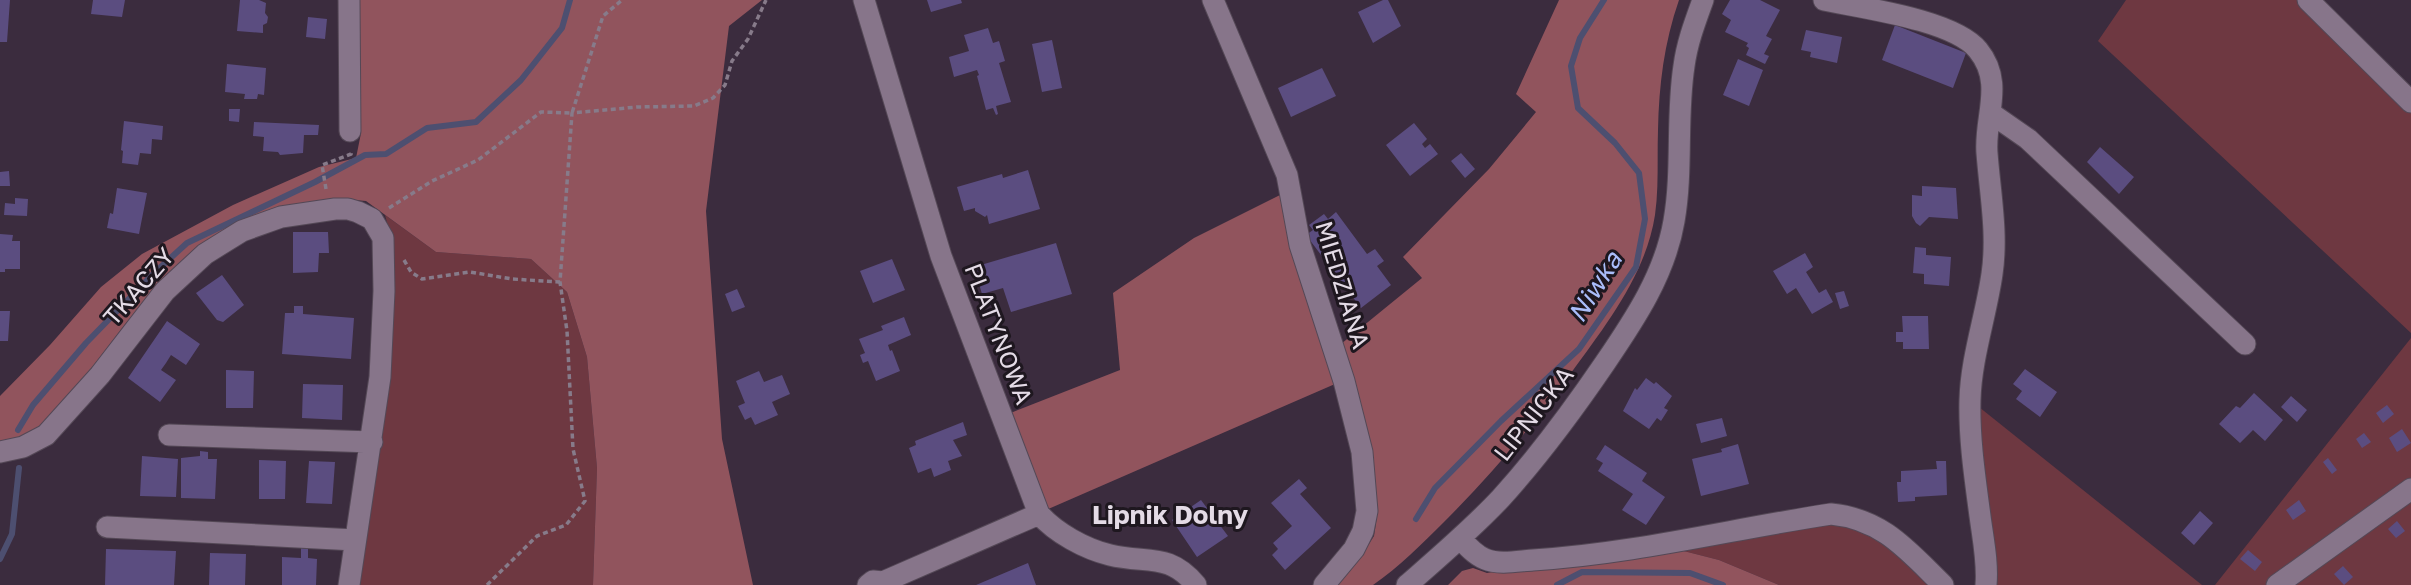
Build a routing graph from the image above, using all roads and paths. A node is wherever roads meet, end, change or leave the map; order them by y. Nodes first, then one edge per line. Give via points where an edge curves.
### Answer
1 (349, 0) edge
2 (622, 0) edge
3 (766, 0) edge
4 (864, 0) edge
5 (1213, 0) edge
6 (1703, 0) edge
7 (1824, 0) edge
8 (2315, 2) edge
9 (2411, 102) edge
10 (572, 113) junction
11 (1992, 114) junction
12 (350, 131) joint
13 (326, 183) dead end
14 (372, 219) junction
15 (383, 238) junction
16 (560, 282) junction
17 (2245, 344) dead end
18 (169, 435) dead end
19 (372, 442) junction
20 (0, 452) edge
21 (2411, 489) edge
22 (1039, 514) junction
23 (107, 527) dead end
24 (1460, 538) junction
25 (355, 540) junction
26 (349, 585) edge
27 (487, 585) edge
28 (868, 585) edge
29 (1196, 585) edge
30 (1324, 585) edge
31 (1407, 585) edge
32 (1943, 585) edge
33 (1986, 585) edge
34 (2277, 585) edge

1 - 12 street
2 - 10 path via 603,16
3 - 10 path via 732,61 725,85 713,98 694,106
4 - 22 street, PLATYNOWA via 941,256
5 - 30 street, MIEDZIANA via 1287,175 1300,245 1362,452 1367,511 1363,531
6 - 24 street, LIPNICKA via 1684,67 1674,221 1657,278 1567,418 1500,499
7 - 11 street via 1901,16 1964,36 1987,63
8 - 9 street
10 - 14 path via 541,112 478,160 432,181
10 - 16 path
11 - 17 street via 2028,139
11 - 33 street via 1987,148 1995,236 1970,398 1971,453
12 - 13 path via 351,154 322,165
14 - 15 street
14 - 20 street, TKACZY via 348,209 321,211 281,217 225,241 165,291 46,435
15 - 16 path via 422,279 470,272
15 - 19 street via 380,377
16 - 27 path via 573,449 585,501 566,525 537,536
18 - 19 street
19 - 25 street
21 - 34 street
22 - 28 street
22 - 29 street via 1085,546 1174,565
23 - 25 street
24 - 31 street, LIPNICKA
24 - 32 street via 1485,559 1526,561 1635,548 1823,515 1846,516 1887,533
25 - 26 street

